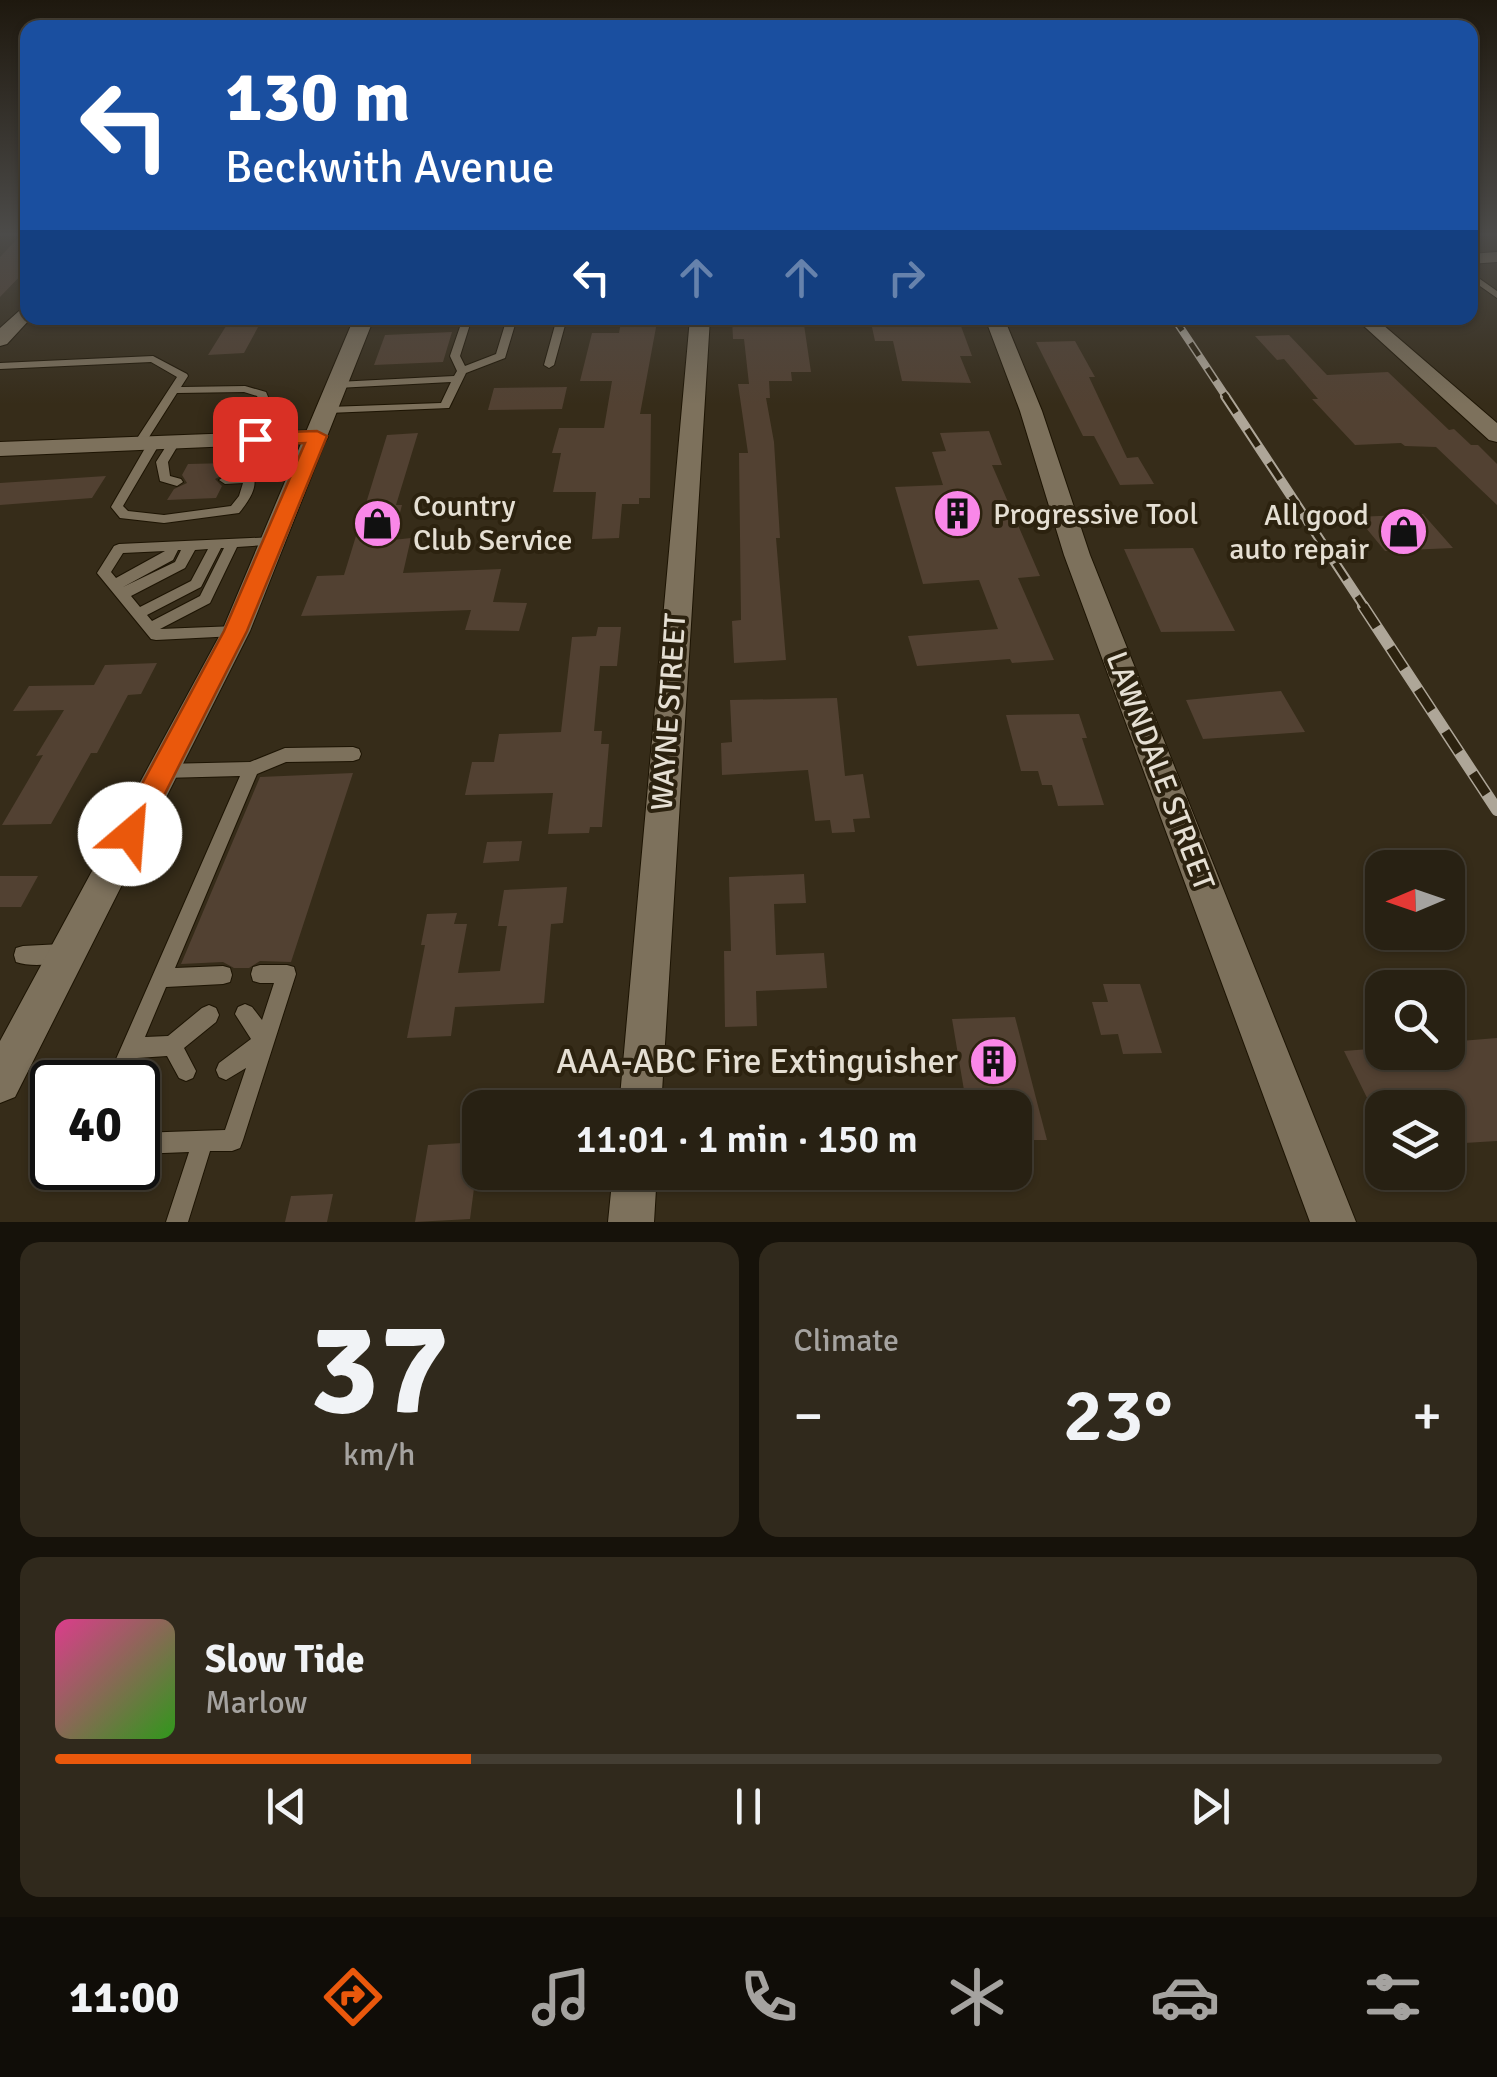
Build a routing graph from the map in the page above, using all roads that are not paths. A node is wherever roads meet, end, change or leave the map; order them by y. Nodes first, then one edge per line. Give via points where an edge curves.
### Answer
1 (20, 318) edge
2 (361, 325) edge
3 (465, 325) edge
4 (510, 325) edge
5 (560, 325) edge
6 (699, 325) edge
7 (997, 325) edge
8 (1372, 325) edge
9 (0, 340) edge
10 (549, 365) dead end
11 (0, 366) edge
12 (460, 375) junction
13 (183, 376) joint
14 (174, 390) junction
15 (327, 411) junction
16 (1497, 435) edge
17 (246, 439) junction
18 (158, 448) junction
19 (0, 449) edge
20 (227, 476) dead end
21 (247, 476) junction
22 (180, 478) dead end
23 (276, 541) junction
24 (216, 544) junction
25 (232, 544) junction
26 (174, 546) junction
27 (190, 546) junction
28 (119, 590) junction
29 (138, 614) junction
30 (150, 628) junction
31 (236, 631) junction
32 (352, 754) dead end
33 (251, 769) junction
34 (163, 771) junction
35 (68, 953) junction
36 (23, 955) dead end
37 (260, 974) dead end
38 (222, 975) dead end
39 (161, 978) junction
40 (245, 1014) dead end
41 (208, 1015) dead end
42 (265, 1041) junction
43 (172, 1046) junction
44 (130, 1048) junction
45 (125, 1060) edge
46 (226, 1070) dead end
47 (186, 1071) dead end
48 (0, 1082) edge
49 (641, 1090) edge
50 (203, 1141) junction
51 (160, 1142) edge
52 (634, 1190) edge
53 (178, 1222) edge
54 (631, 1222) edge
55 (1333, 1222) edge

1 - 9 street
2 - 15 street
3 - 12 lane via 455,356
4 - 12 lane via 501,356
5 - 10 lane
6 - 49 street, WAYNE STREET
7 - 55 street, LAWNDALE STREET via 1082,568
8 - 16 street
11 - 13 lane via 153,358
12 - 15 lane
12 - 15 lane via 445,406
13 - 14 lane
14 - 17 lane via 262,394 268,408
14 - 18 lane
15 - 17 street
15 - 23 street
17 - 18 street
17 - 21 lane via 235,449
18 - 19 street
18 - 21 lane via 117,507 124,515 236,510 250,494
18 - 22 lane
20 - 21 lane
23 - 25 lane
23 - 31 street
24 - 25 lane
24 - 27 lane
24 - 29 lane via 196,584
25 - 30 lane via 205,599
26 - 27 lane
26 - 28 lane
26 - 28 lane via 119,550 104,572
27 - 28 lane via 180,566
28 - 29 lane
29 - 30 lane
30 - 31 lane via 156,634
31 - 34 street
32 - 33 lane via 285,755
33 - 34 lane
33 - 39 lane
34 - 35 street
35 - 36 lane
35 - 48 street
37 - 42 lane via 288,974
38 - 39 lane
39 - 44 lane
40 - 42 lane
41 - 43 lane
42 - 46 lane
42 - 50 lane via 232,1140
43 - 44 lane
43 - 47 lane
44 - 45 lane
50 - 51 lane
50 - 53 lane
52 - 54 street

